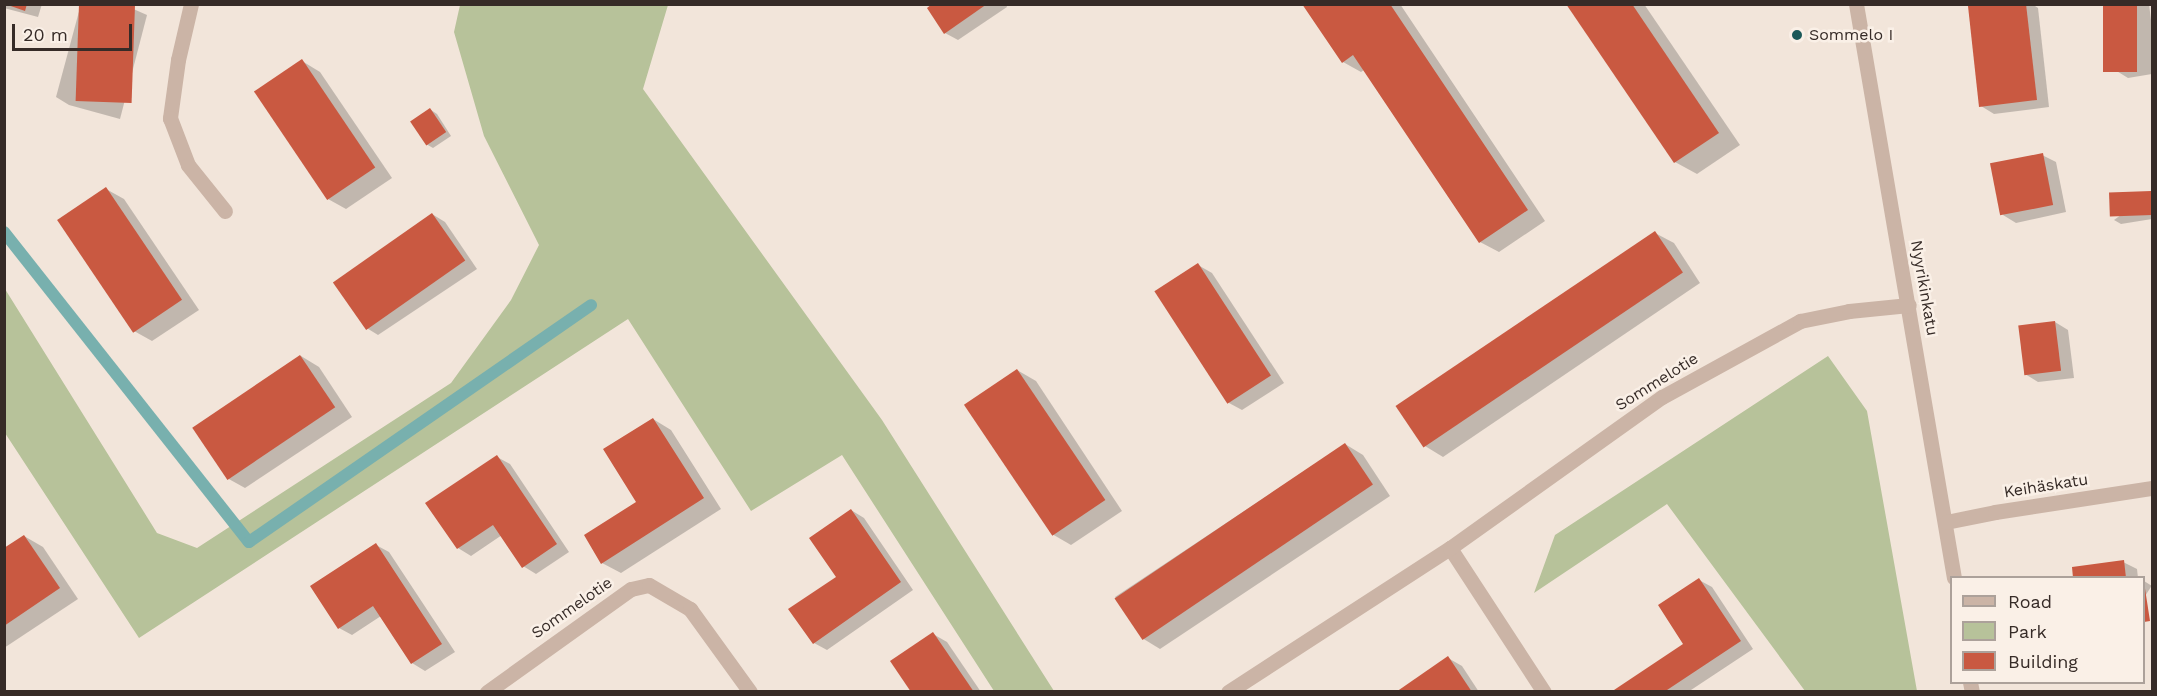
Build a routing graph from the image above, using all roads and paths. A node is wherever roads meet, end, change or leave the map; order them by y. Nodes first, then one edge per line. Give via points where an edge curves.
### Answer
1 (191, 4) edge
2 (1856, 4) edge
3 (225, 211) dead end
4 (1909, 305) junction
5 (2152, 488) edge
6 (1946, 522) junction
7 (1450, 548) junction
8 (1954, 576) edge
9 (749, 691) edge
10 (487, 692) edge
11 (1228, 692) edge
12 (1544, 692) edge

1 - 3 street via 170,118 188,165
2 - 4 street, Nyyrikinkatu
4 - 6 street, Nyyrikinkatu
4 - 7 street, Sommelotie via 1800,321 1662,397
5 - 6 street, Keihäskatu
6 - 8 street, Nyyrikinkatu
7 - 11 street, Sommelotie
7 - 12 street
9 - 10 street, Sommelotie via 690,609 649,585 631,589

